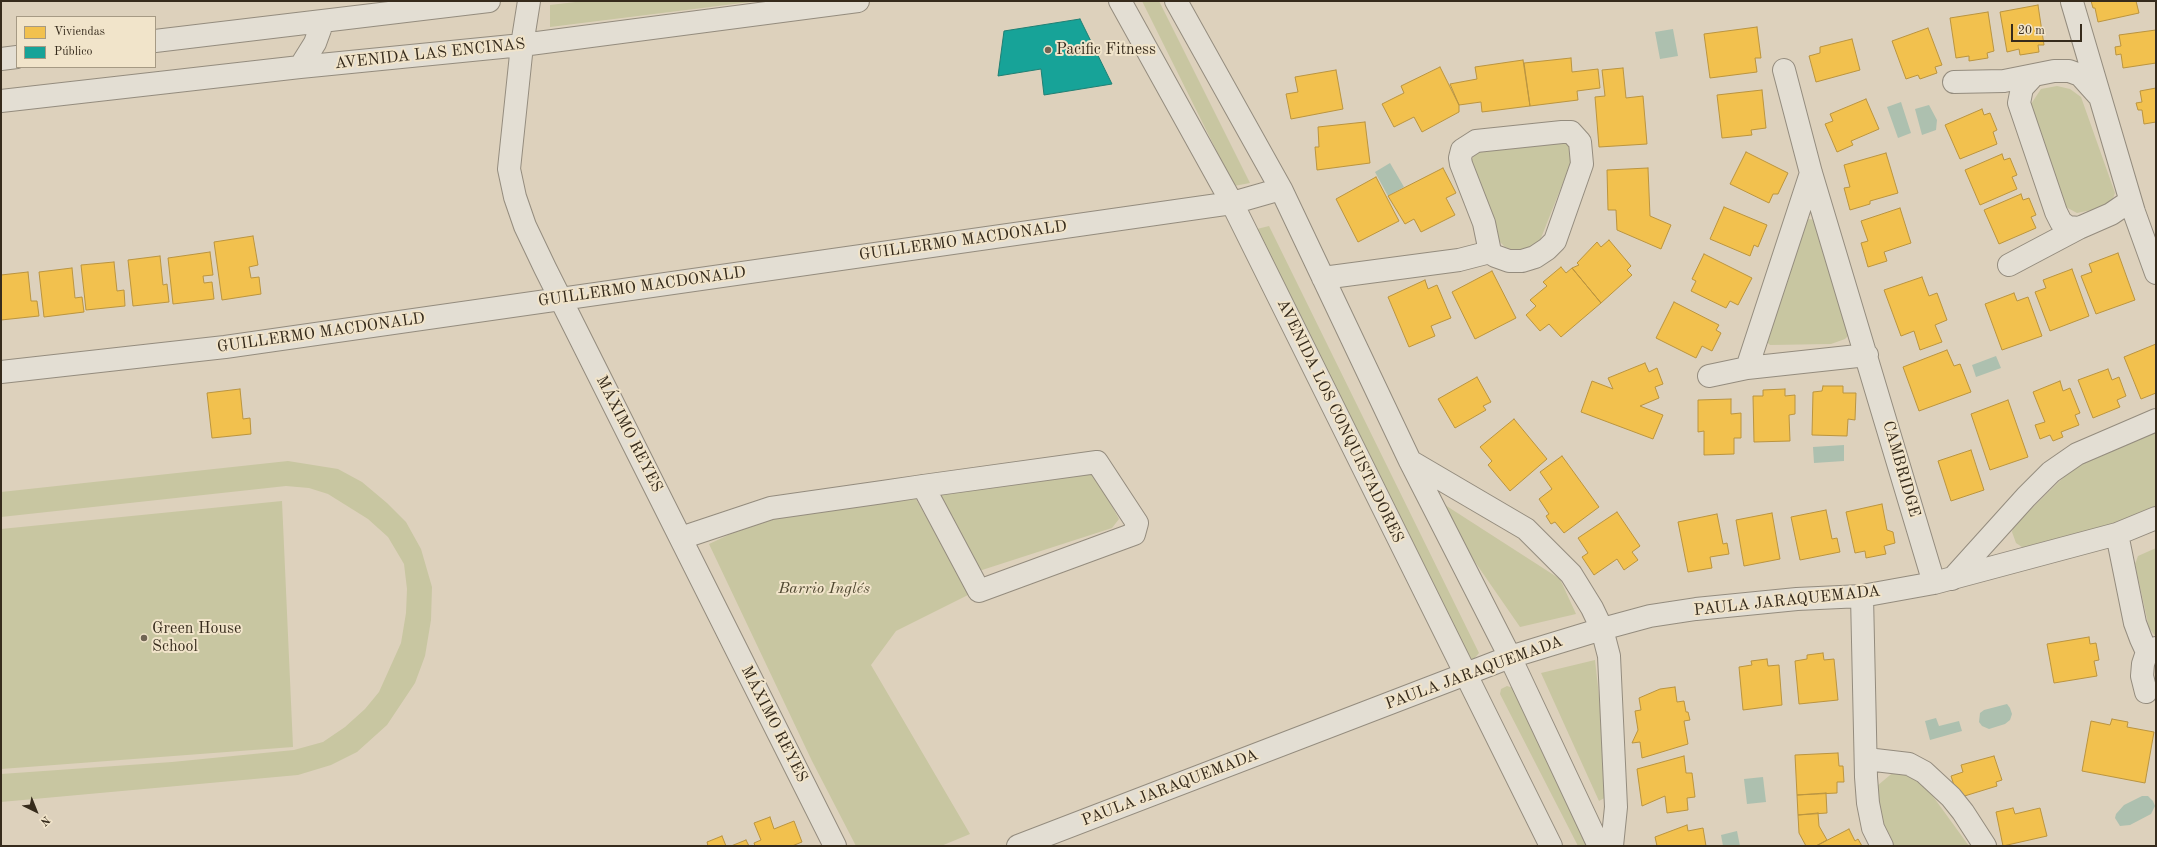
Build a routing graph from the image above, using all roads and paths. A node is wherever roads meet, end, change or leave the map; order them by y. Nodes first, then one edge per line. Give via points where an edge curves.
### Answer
1 (489, 1) edge
2 (529, 1) edge
3 (858, 1) edge
4 (1120, 1) edge
5 (1176, 1) edge
6 (2072, 2) edge
7 (323, 21) junction
8 (156, 41) edge
9 (522, 45) junction
10 (16, 57) edge
11 (1, 59) edge
12 (300, 67) junction
13 (1784, 70) dead end
14 (2034, 75) junction
15 (1954, 82) dead end
16 (2098, 95) junction
17 (1, 100) edge
18 (1811, 173) junction
19 (1281, 189) junction
20 (2130, 201) junction
21 (1232, 203) junction
22 (2079, 228) junction
23 (1490, 252) junction
24 (2009, 265) dead end
25 (2156, 273) edge
26 (1323, 278) junction
27 (561, 299) junction
28 (1867, 355) junction
29 (1747, 368) junction
30 (1, 372) edge
31 (1709, 376) dead end
32 (2156, 420) edge
33 (1410, 461) junction
34 (923, 486) junction
35 (2156, 518) edge
36 (2117, 534) junction
37 (681, 538) junction
38 (1943, 581) junction
39 (1862, 596) junction
40 (1602, 629) junction
41 (2152, 650) edge
42 (1510, 657) junction
43 (1467, 674) junction
44 (2146, 692) dead end
45 (1866, 757) junction
46 (835, 846) edge
47 (1018, 846) edge
48 (1551, 846) edge
49 (1599, 846) edge
50 (1612, 846) edge
51 (1882, 846) edge
52 (1985, 846) edge

1 - 7 street
2 - 9 street, MÁXIMO REYES
3 - 9 street, AVENIDA LAS ENCINAS
4 - 21 street, AVENIDA LOS CONQUISTADORES
5 - 19 street
6 - 16 street
7 - 8 street
7 - 12 street via 315,43
9 - 12 street, AVENIDA LAS ENCINAS
9 - 27 street, MÁXIMO REYES via 509,169 525,226
10 - 11 street
12 - 17 street, AVENIDA LAS ENCINAS
13 - 18 street, CAMBRIDGE
14 - 15 street via 2004,81
14 - 16 street via 2069,71 2080,75
14 - 22 street via 2022,88 2020,112 2061,222 2068,227
16 - 20 street
18 - 28 street, CAMBRIDGE
18 - 29 street
19 - 21 street, GUILLERMO MACDONALD
19 - 26 street
20 - 22 street via 2110,214
20 - 25 street
21 - 27 street, GUILLERMO MACDONALD
21 - 43 street, AVENIDA LOS CONQUISTADORES
22 - 24 street
23 - 23 street via 1501,260 1522,261 1535,257 1555,241 1582,164 1580,142 1573,134 1562,132 1476,141 1462,150 1461,164 1484,223
23 - 26 street via 1459,260
26 - 33 street
27 - 30 street, GUILLERMO MACDONALD via 225,347
27 - 37 street, MÁXIMO REYES
28 - 29 street
28 - 38 street, CAMBRIDGE
29 - 31 street
32 - 38 street via 2077,454 2051,472
33 - 40 street via 1526,529 1571,574
33 - 42 street
34 - 34 street via 1097,462 1137,523 1134,534 979,591
34 - 37 street via 771,508
35 - 36 street, PAULA JARAQUEMADA
36 - 38 street, PAULA JARAQUEMADA
36 - 41 street via 2135,623
37 - 46 street, MÁXIMO REYES
38 - 39 street, PAULA JARAQUEMADA
39 - 40 street, PAULA JARAQUEMADA via 1797,599 1696,609 1650,616
39 - 45 street
40 - 42 street, PAULA JARAQUEMADA
40 - 50 street via 1609,656 1611,680 1616,807
41 - 44 street via 2142,664
42 - 43 street, PAULA JARAQUEMADA
42 - 49 street
43 - 47 street, PAULA JARAQUEMADA
43 - 48 street, AVENIDA LOS CONQUISTADORES
45 - 51 street via 1868,804 1873,828
45 - 52 street via 1909,764 1924,772 1959,807

